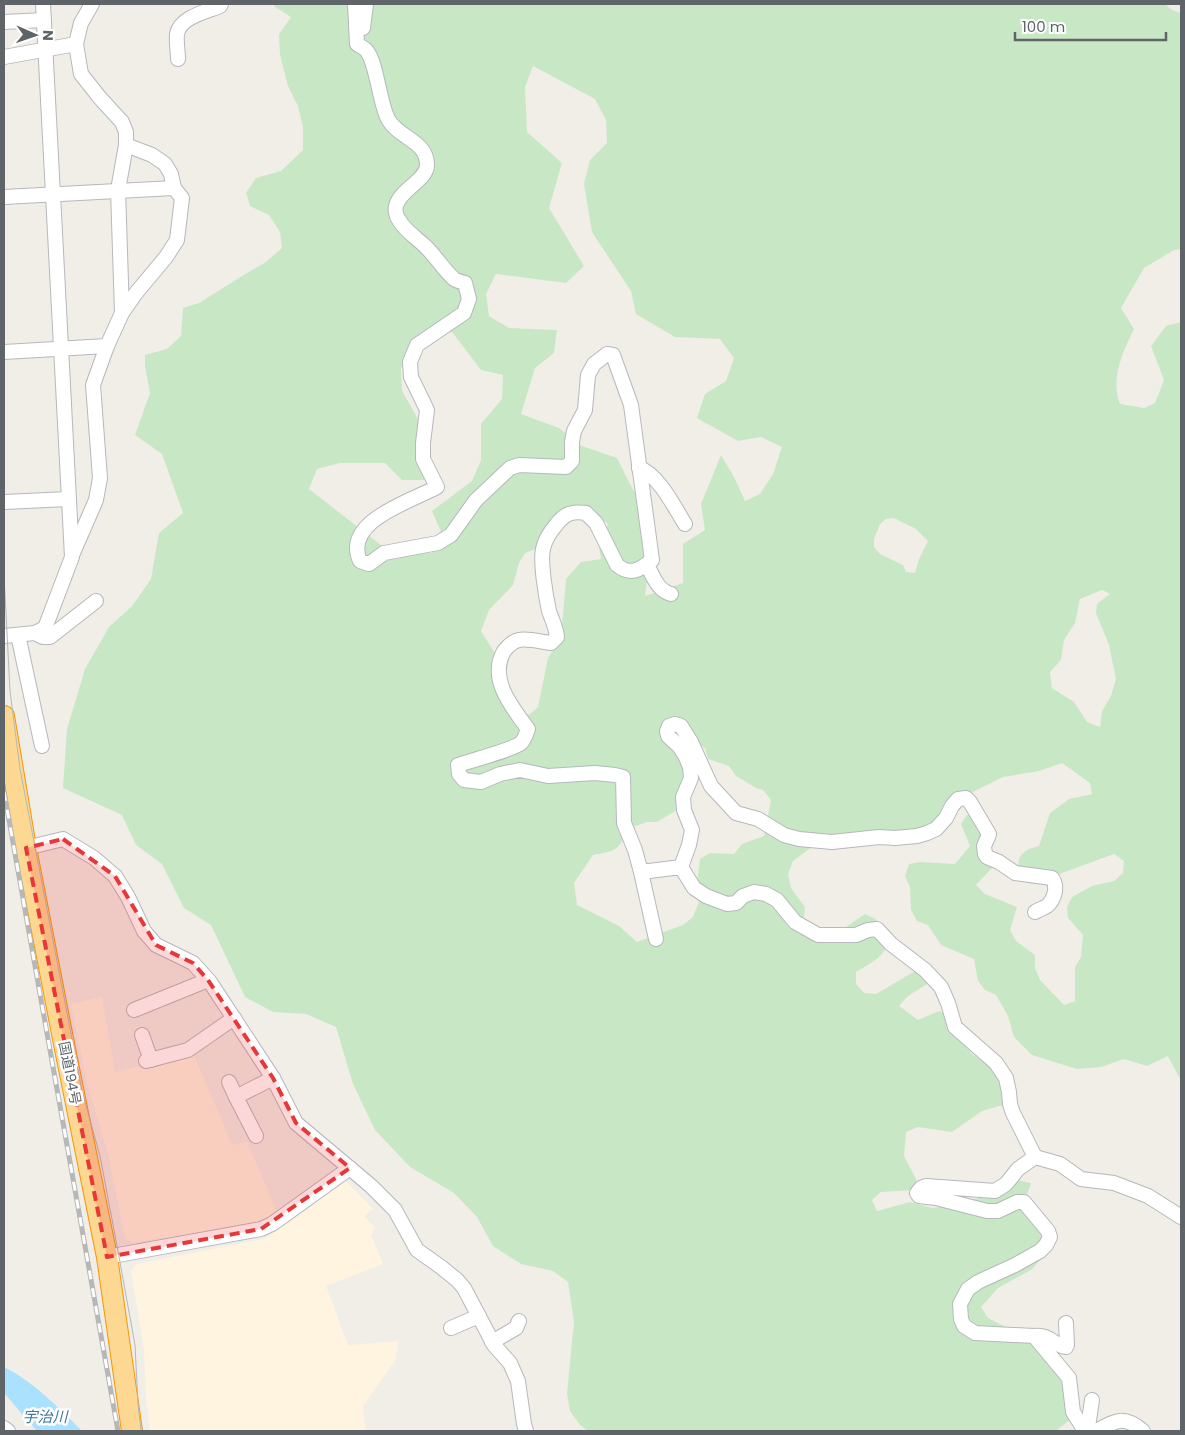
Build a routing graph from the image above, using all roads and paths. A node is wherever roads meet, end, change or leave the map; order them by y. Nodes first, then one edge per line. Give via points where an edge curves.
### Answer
1 (43, 4) edge
2 (92, 4) edge
3 (356, 4) edge
4 (366, 4) edge
5 (223, 6) edge
6 (44, 20) junction
7 (4, 22) edge
8 (76, 44) junction
9 (45, 50) junction
10 (367, 50) junction
11 (4, 57) edge
12 (178, 59) dead end
13 (126, 145) junction
14 (174, 188) junction
15 (118, 190) junction
16 (54, 194) junction
17 (4, 196) edge
18 (122, 313) junction
19 (107, 346) junction
20 (61, 348) junction
21 (4, 352) edge
22 (639, 468) junction
23 (68, 499) junction
24 (4, 502) edge
25 (685, 524) dead end
26 (72, 557) junction
27 (647, 565) junction
28 (671, 594) dead end
29 (96, 600) dead end
30 (35, 634) junction
31 (11, 635) edge
32 (4, 716) edge
33 (42, 746) dead end
34 (26, 848) junction
35 (681, 867) junction
36 (641, 872) junction
37 (1035, 912) dead end
38 (656, 939) dead end
39 (208, 980) junction
40 (134, 1010) dead end
41 (234, 1018) junction
42 (142, 1035) dead end
43 (273, 1078) junction
44 (228, 1082) dead end
45 (236, 1097) junction
46 (256, 1136) dead end
47 (1035, 1157) junction
48 (350, 1168) junction
49 (1181, 1217) edge
50 (107, 1257) junction
51 (479, 1316) junction
52 (519, 1321) dead end
53 (1066, 1323) dead end
54 (451, 1328) dead end
55 (1034, 1336) junction
56 (492, 1342) junction
57 (1092, 1400) dead end
58 (4, 1428) edge
59 (8, 1431) edge
60 (132, 1431) edge
61 (526, 1431) edge
62 (1086, 1431) edge
63 (1096, 1431) edge
64 (1144, 1431) edge

1 - 6 street
2 - 8 street via 81,23
3 - 10 street via 357,44
4 - 10 street via 363,33
5 - 12 street via 182,24 177,32
6 - 7 street
6 - 9 street
8 - 9 street
8 - 13 street via 81,74 122,122
9 - 11 street
9 - 16 street
10 - 22 street via 389,121 418,144 426,156 428,167 401,196 395,212 399,221 455,280 465,283 469,299 464,313 417,345 410,362 411,377 427,410 423,459 437,487 374,519 358,542 356,553 360,561 370,564 384,553 438,543 451,535 476,500 510,468 518,465 566,467 572,461 574,431 585,410 588,375 594,364 607,354 613,355 631,405
13 - 14 street via 165,164
13 - 15 street
14 - 15 street
14 - 18 street via 182,198 177,240
15 - 16 street
15 - 18 street
16 - 17 street
16 - 20 street
18 - 19 street
19 - 20 street
19 - 26 street via 93,384 100,478 96,500
20 - 21 street
20 - 23 street
22 - 25 street via 666,493
22 - 27 street via 652,560
23 - 24 street
23 - 26 street
26 - 30 street via 45,628
27 - 28 street via 660,588
27 - 36 street via 629,572 617,565 596,523 586,513 574,512 561,518 548,535 543,550 544,581 557,637 551,643 519,640 508,646 500,658 499,681 505,697 528,729 520,743 511,748 458,765 464,780 481,782 520,770 548,776 595,772 623,778 624,824
29 - 30 street via 50,637
30 - 31 street
31 - 33 street
32 - 34 highway, 国道194号
34 - 39 street via 63,838 94,858 115,876 144,931 156,945 193,963
34 - 50 highway, 国道194号
35 - 36 street
35 - 37 street via 692,830 683,797 691,778 685,755 668,736 669,726 675,724 681,726 691,742 711,786 736,813 758,819 784,835 798,839 832,842 917,836 936,829 952,806 966,798 989,834 984,846 987,857 1015,873 1052,878 1055,882 1056,891 1048,905
35 - 47 street via 694,888 706,896 727,904 736,903 754,892 766,894 777,900 795,922 818,934 856,935 877,929 941,987 955,1027 996,1063 1006,1078 1013,1113
36 - 38 street
39 - 40 street
39 - 41 street
41 - 42 street via 188,1050 148,1060
41 - 43 street
43 - 45 street
43 - 48 street via 296,1123
44 - 45 street
45 - 46 street
47 - 49 street via 1060,1164 1081,1178 1114,1183 1148,1196
47 - 55 street via 995,1191 926,1186 917,1193 987,1212 1024,1202 1048,1231 1050,1238 1040,1250 978,1282 968,1289 960,1304 964,1326 975,1333
48 - 50 street via 261,1229
48 - 51 street via 394,1210 417,1250 464,1288
50 - 60 highway, 国道194号
51 - 54 street
51 - 56 street
52 - 56 street via 516,1328
53 - 55 street via 1066,1347 1047,1337
55 - 62 street via 1069,1378 1073,1412
56 - 61 street via 510,1363 518,1381
57 - 62 street
58 - 59 street
63 - 64 street via 1123,1421 1130,1421

